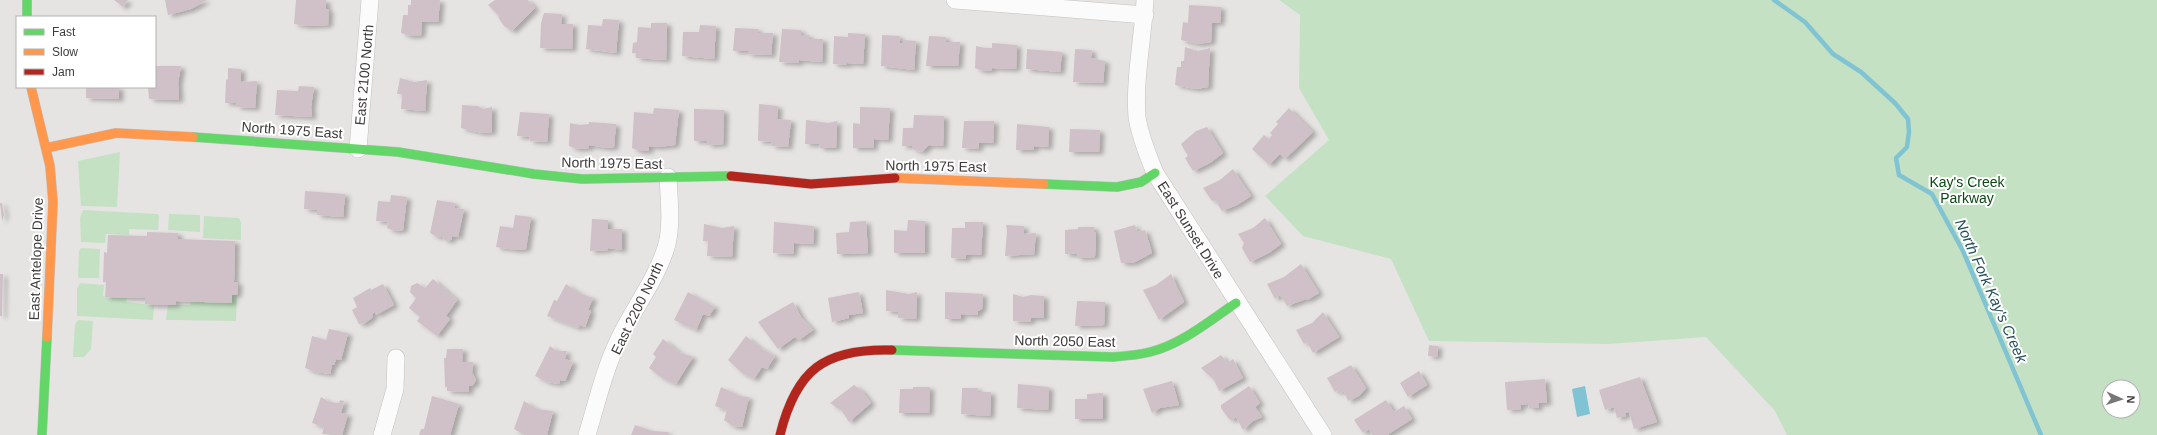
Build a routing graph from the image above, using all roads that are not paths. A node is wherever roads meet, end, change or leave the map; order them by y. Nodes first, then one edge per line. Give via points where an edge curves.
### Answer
1 (27, 0) edge
2 (370, 0) edge
3 (956, 0) edge
4 (1145, 7) edge
5 (27, 16) edge
6 (30, 88) edge
7 (46, 148) junction
8 (358, 150) junction
9 (1155, 173) junction
10 (668, 177) junction
11 (1236, 303) junction
12 (396, 358) dead end
13 (42, 435) edge
14 (382, 435) edge
15 (587, 435) edge
16 (780, 435) edge
17 (1323, 435) edge

1 - 5 street
2 - 8 street, East 2100 North
3 - 4 street
4 - 9 street, East Sunset Drive via 1137,117 1141,136
6 - 7 street, East Antelope Drive
7 - 8 street, North 1975 East via 132,132
7 - 13 street, East Antelope Drive via 53,202
8 - 10 street, North 1975 East via 439,157 526,173 582,179
9 - 10 street, North 1975 East via 1141,182 1117,187 899,178 811,184 731,176
9 - 11 street, East Sunset Drive
10 - 15 street, East 2200 North via 670,221 667,244 659,266 620,338 604,377
11 - 16 street, North 2050 East via 1180,339 1157,350 1138,355 1113,357 856,350 836,356 818,366 803,379 790,400
11 - 17 street, East Sunset Drive
12 - 14 street via 395,389

